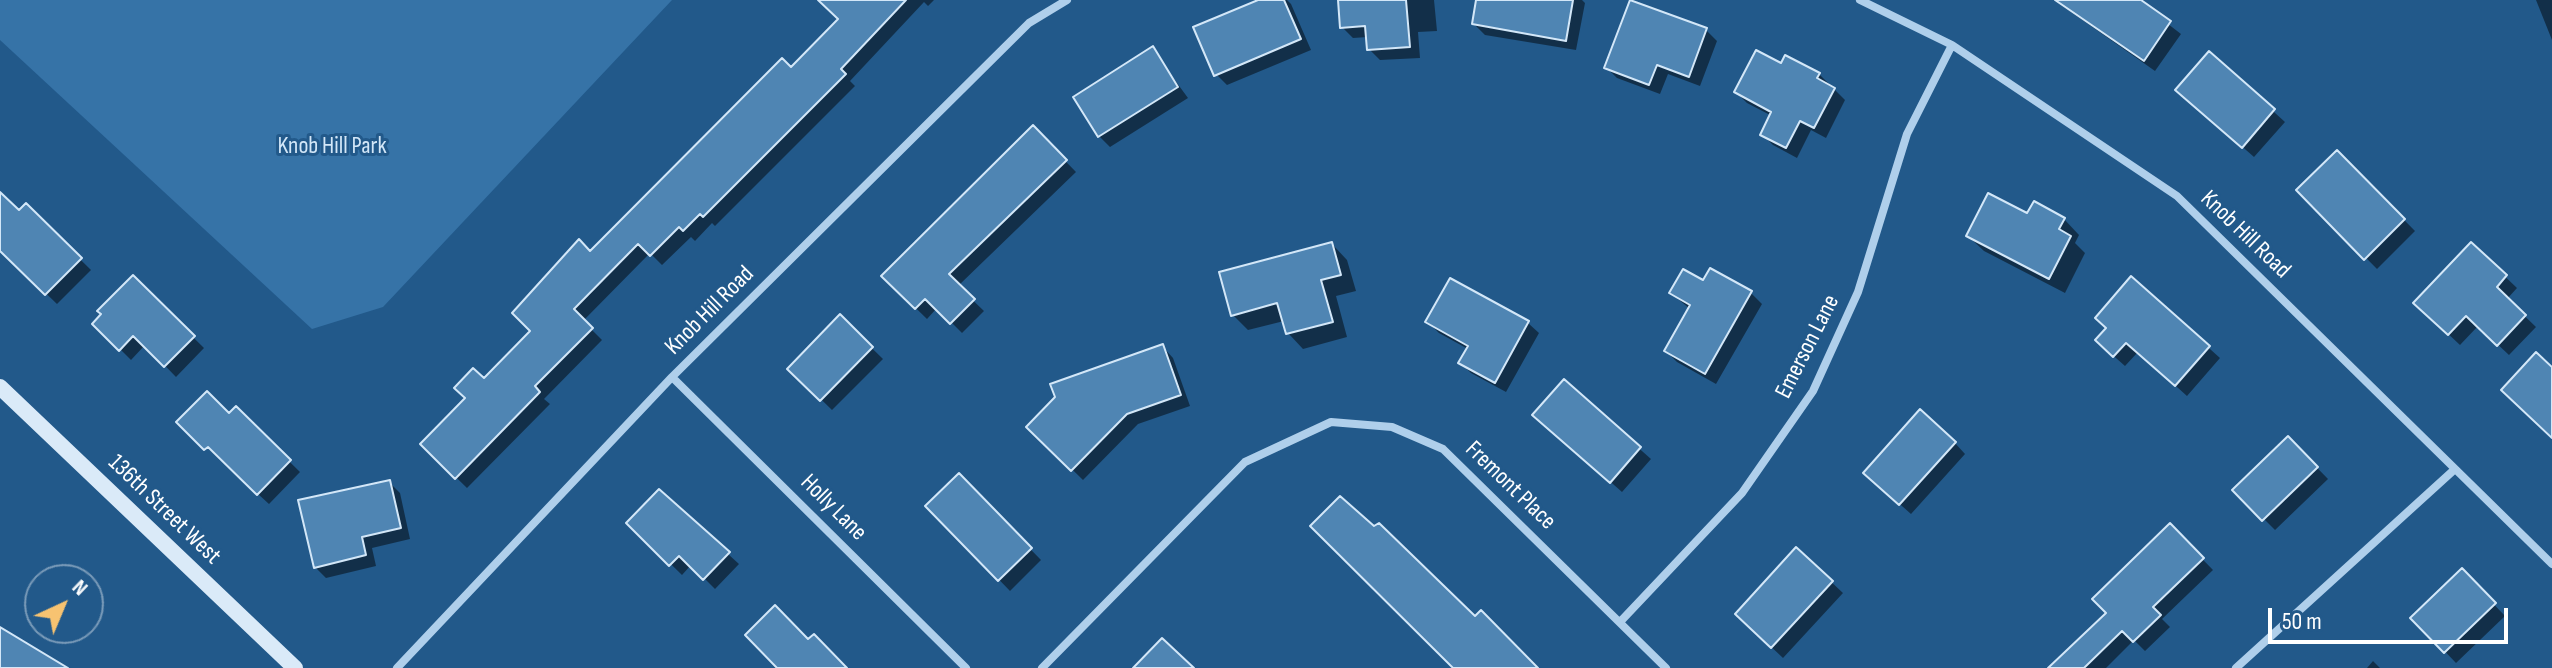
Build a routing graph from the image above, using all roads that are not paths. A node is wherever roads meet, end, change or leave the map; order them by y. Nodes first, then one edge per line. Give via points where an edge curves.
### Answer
1 (1067, 0) edge
2 (1860, 0) edge
3 (1952, 45) junction
4 (672, 377) junction
5 (0, 387) edge
6 (2455, 469) junction
7 (2552, 564) edge
8 (1620, 622) junction
9 (295, 668) edge
10 (397, 668) edge
11 (966, 668) edge
12 (1042, 668) edge
13 (1666, 668) edge
14 (2236, 668) edge

1 - 4 street, Knob Hill Road via 1029,23
2 - 3 street, Knob Hill Road
3 - 6 street, Knob Hill Road via 2177,196
3 - 8 street, Emerson Lane via 1907,134 1858,292 1813,391 1742,493
4 - 10 street, Knob Hill Road
4 - 11 street, Holly Lane
5 - 9 street, 136th Street West
6 - 7 street, Knob Hill Road
6 - 14 street
8 - 12 street, Fremont Place via 1443,449 1392,427 1331,422 1245,462
8 - 13 street, Fremont Place

